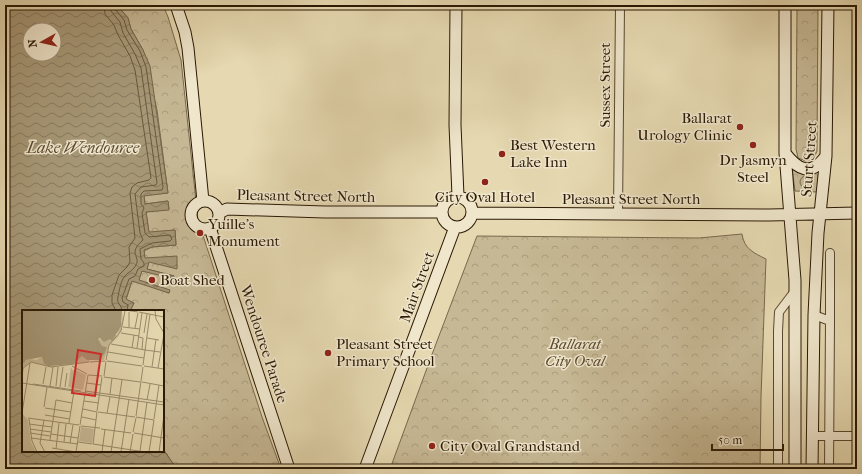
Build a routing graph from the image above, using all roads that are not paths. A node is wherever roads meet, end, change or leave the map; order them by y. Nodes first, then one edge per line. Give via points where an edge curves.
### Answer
1 (176, 5) edge
2 (456, 5) edge
3 (620, 5) edge
4 (785, 5) edge
5 (828, 5) edge
6 (785, 153) junction
7 (826, 156) junction
8 (458, 196) junction
9 (203, 201) junction
10 (219, 212) junction
11 (441, 212) junction
12 (472, 213) junction
13 (857, 213) edge
14 (618, 214) junction
15 (790, 214) junction
16 (820, 214) junction
17 (454, 227) junction
18 (210, 228) junction
19 (830, 253) dead end
20 (795, 291) junction
21 (814, 315) junction
22 (830, 321) junction
23 (812, 436) junction
24 (829, 436) junction
25 (857, 436) edge
26 (289, 469) edge
27 (365, 469) edge
28 (778, 469) edge
29 (795, 469) edge
30 (812, 469) edge
31 (829, 469) edge

1 - 9 street via 188,48
2 - 8 street via 455,125
3 - 14 street, Sussex Street
4 - 6 street, Sturt Street
5 - 7 street, Sturt Street
6 - 7 street via 794,164 806,169 819,164
6 - 15 street, Sturt Street
7 - 16 street, Sturt Street
8 - 11 street via 447,200
8 - 12 street via 467,200 472,207
9 - 10 street via 213,204
9 - 18 street via 192,209 192,218 201,228
10 - 11 street, Pleasant Street North
10 - 18 street via 217,222
11 - 17 street via 446,223
12 - 14 street, Pleasant Street North
12 - 17 street via 466,224
13 - 16 street, Pleasant Street North
14 - 15 street, Pleasant Street North
15 - 16 street, Pleasant Street North
15 - 20 street, Sturt Street
16 - 21 street, Sturt Street
17 - 27 street, Mair Street
18 - 26 street, Wendouree Parade
19 - 22 street
20 - 28 street via 779,312
20 - 29 street, Sturt Street
21 - 22 street
21 - 23 street, Sturt Street
22 - 24 street
23 - 24 street
23 - 30 street, Sturt Street
24 - 25 street
24 - 31 street

